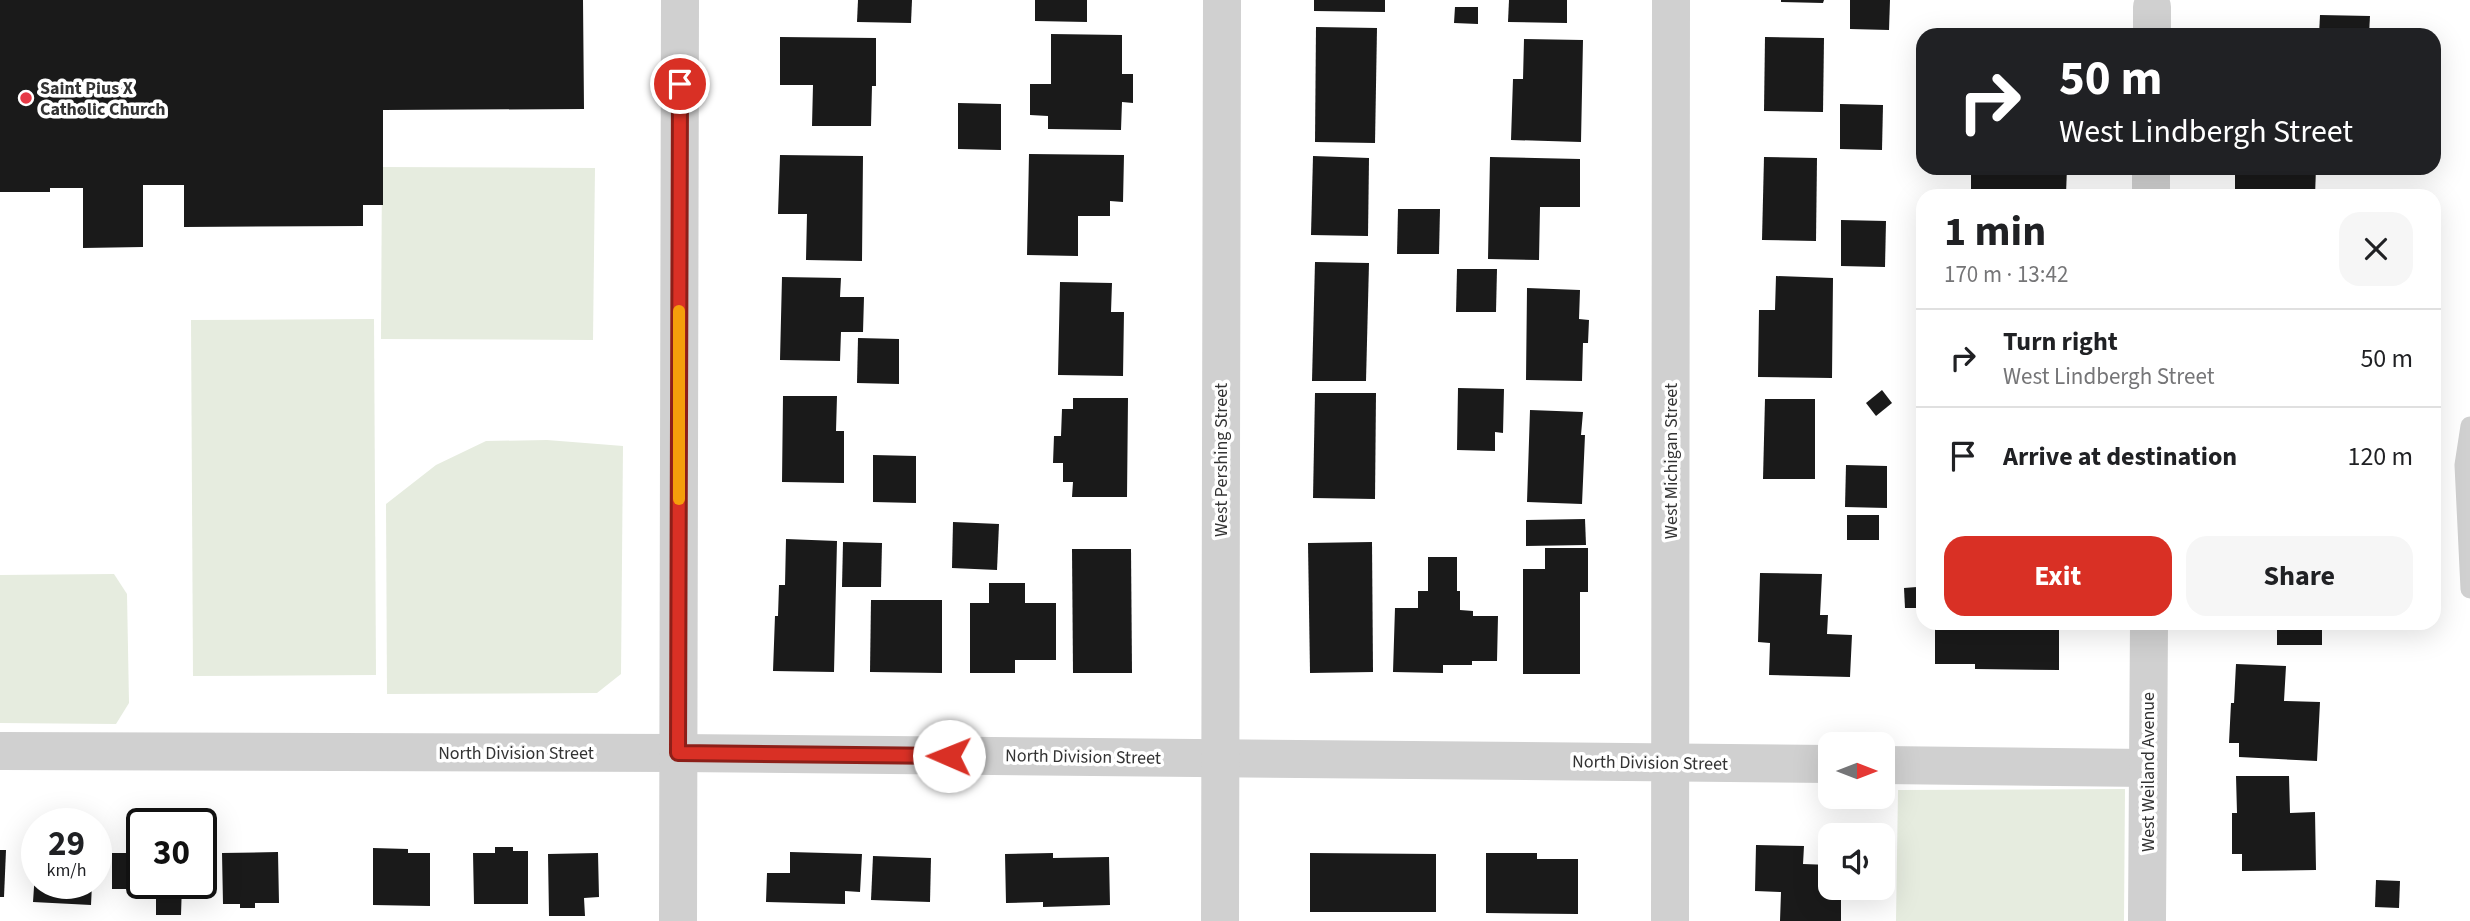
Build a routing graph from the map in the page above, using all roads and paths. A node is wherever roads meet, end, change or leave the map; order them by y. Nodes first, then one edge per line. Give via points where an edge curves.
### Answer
1 (680, 0) edge
2 (1222, 0) edge
3 (1671, 0) edge
4 (2470, 426) edge
5 (2470, 589) edge
6 (2149, 630) edge
7 (0, 751) edge
8 (678, 753) junction
9 (1220, 759) junction
10 (1671, 763) junction
11 (1818, 764) edge
12 (1895, 765) edge
13 (2148, 768) junction
14 (678, 921) edge
15 (1220, 921) edge
16 (1670, 921) edge
17 (2147, 921) edge

1 - 8 street
2 - 9 street, West Pershing Street
3 - 10 street, West Michigan Street
4 - 5 lane via 2464,465
6 - 13 street, West Weiland Avenue
7 - 8 street, North Division Street
8 - 9 street, North Division Street
8 - 14 street
9 - 10 street, North Division Street
9 - 15 street, West Pershing Street
10 - 11 street, North Division Street
10 - 16 street, West Michigan Street
12 - 13 street
13 - 17 street, West Weiland Avenue

